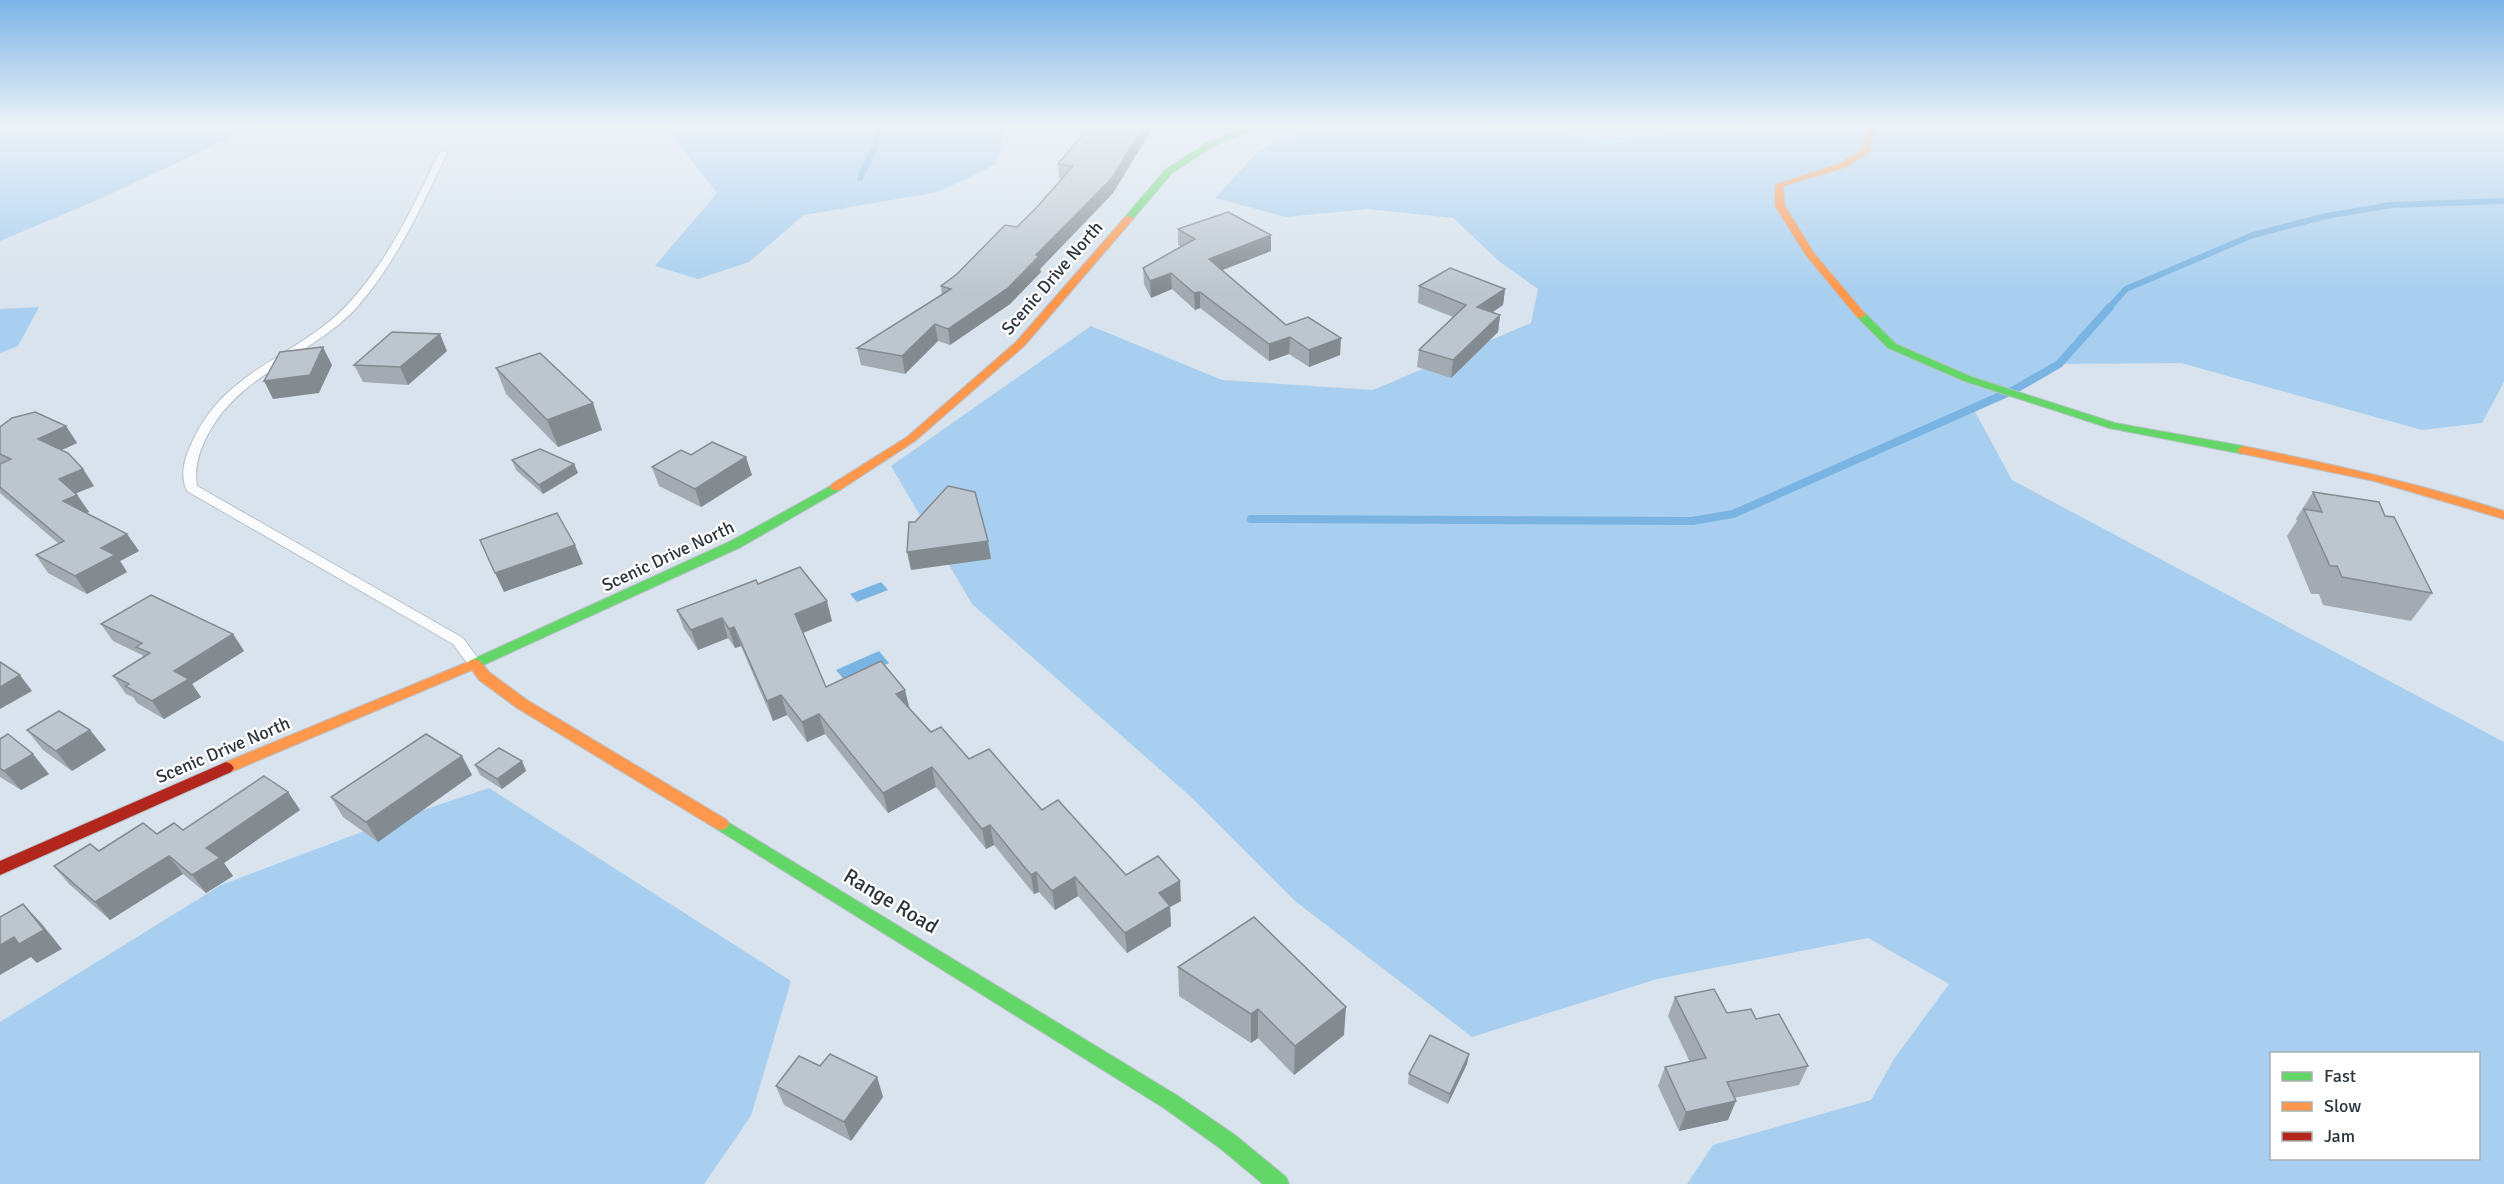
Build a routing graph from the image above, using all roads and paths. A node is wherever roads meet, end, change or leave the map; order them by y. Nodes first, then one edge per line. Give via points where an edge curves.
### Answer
1 (429, 182) edge
2 (1159, 182) edge
3 (1788, 182) edge
4 (2504, 515) edge
5 (475, 664) junction
6 (0, 868) edge
7 (1279, 1184) edge

1 - 5 lane via 375,280 351,308 234,389 205,424 187,469 191,488 458,640
2 - 5 street, Scenic Drive North via 1042,321 975,386 911,439 824,495 735,544
3 - 4 street via 1779,185 1780,206 1810,254 1844,297 1892,346 1968,379 2113,426 2342,469
5 - 6 street, Scenic Drive North via 195,780
5 - 7 street, Range Road via 522,704 928,948 1183,1113 1259,1165

